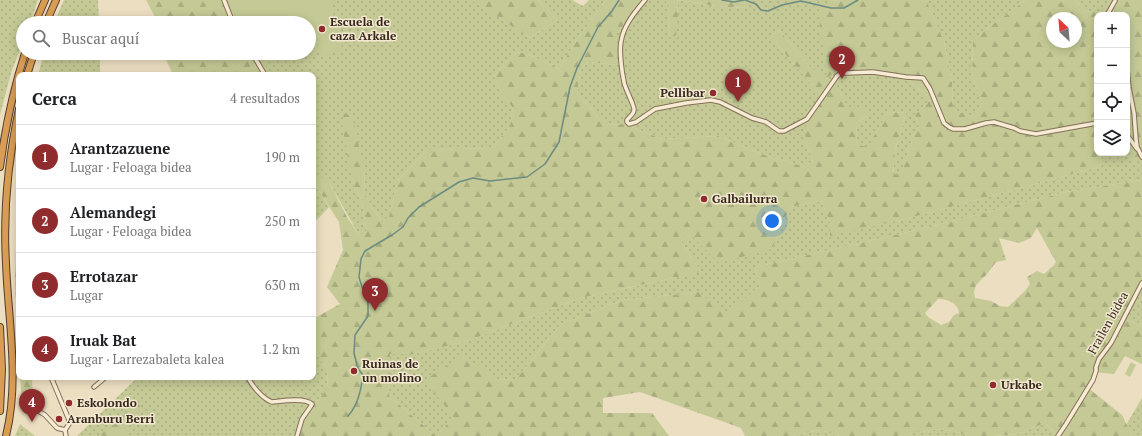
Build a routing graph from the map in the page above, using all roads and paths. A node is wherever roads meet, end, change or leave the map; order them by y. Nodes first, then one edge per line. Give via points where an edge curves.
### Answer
1 (46, 0) edge
2 (56, 0) edge
3 (224, 0) edge
4 (645, 0) edge
5 (1115, 0) edge
6 (1109, 12) edge
7 (39, 16) edge
8 (49, 16) edge
9 (230, 16) edge
10 (23, 60) edge
11 (32, 60) edge
12 (256, 60) edge
13 (20, 72) edge
14 (28, 72) edge
15 (263, 72) edge
16 (1129, 84) edge
17 (16, 85) edge
18 (1094, 124) edge
19 (16, 127) edge
20 (1130, 140) edge
21 (1141, 156) edge
22 (0, 167) edge
23 (1142, 283) edge
24 (0, 327) edge
25 (52, 380) edge
26 (102, 380) edge
27 (250, 380) edge
28 (94, 387) dead end
29 (1, 391) edge
30 (35, 409) dead end
31 (0, 411) edge
32 (65, 430) junction
33 (6, 436) edge
34 (66, 436) edge
35 (297, 436) edge
36 (1058, 436) edge

1 - 7 highway
2 - 8 highway
3 - 9 street
4 - 18 street via 628,23 621,41 624,81 635,110 626,120 629,124 655,109 712,100 784,131 807,119 841,73 873,72 922,78 930,89 944,123 953,129 965,130 994,122 1036,134
5 - 6 street
10 - 13 highway
11 - 14 highway
12 - 15 street
16 - 21 street via 1136,139
17 - 22 highway via 8,114
19 - 33 highway via 8,175 5,219 12,363 12,399
20 - 21 street
23 - 36 street, Frailen bidea via 1111,343 1099,360 1093,380
24 - 29 highway
25 - 32 street via 69,420
26 - 28 street
27 - 35 street via 268,401 301,400 312,404 302,419
29 - 31 highway
30 - 32 street via 57,428
32 - 34 street

